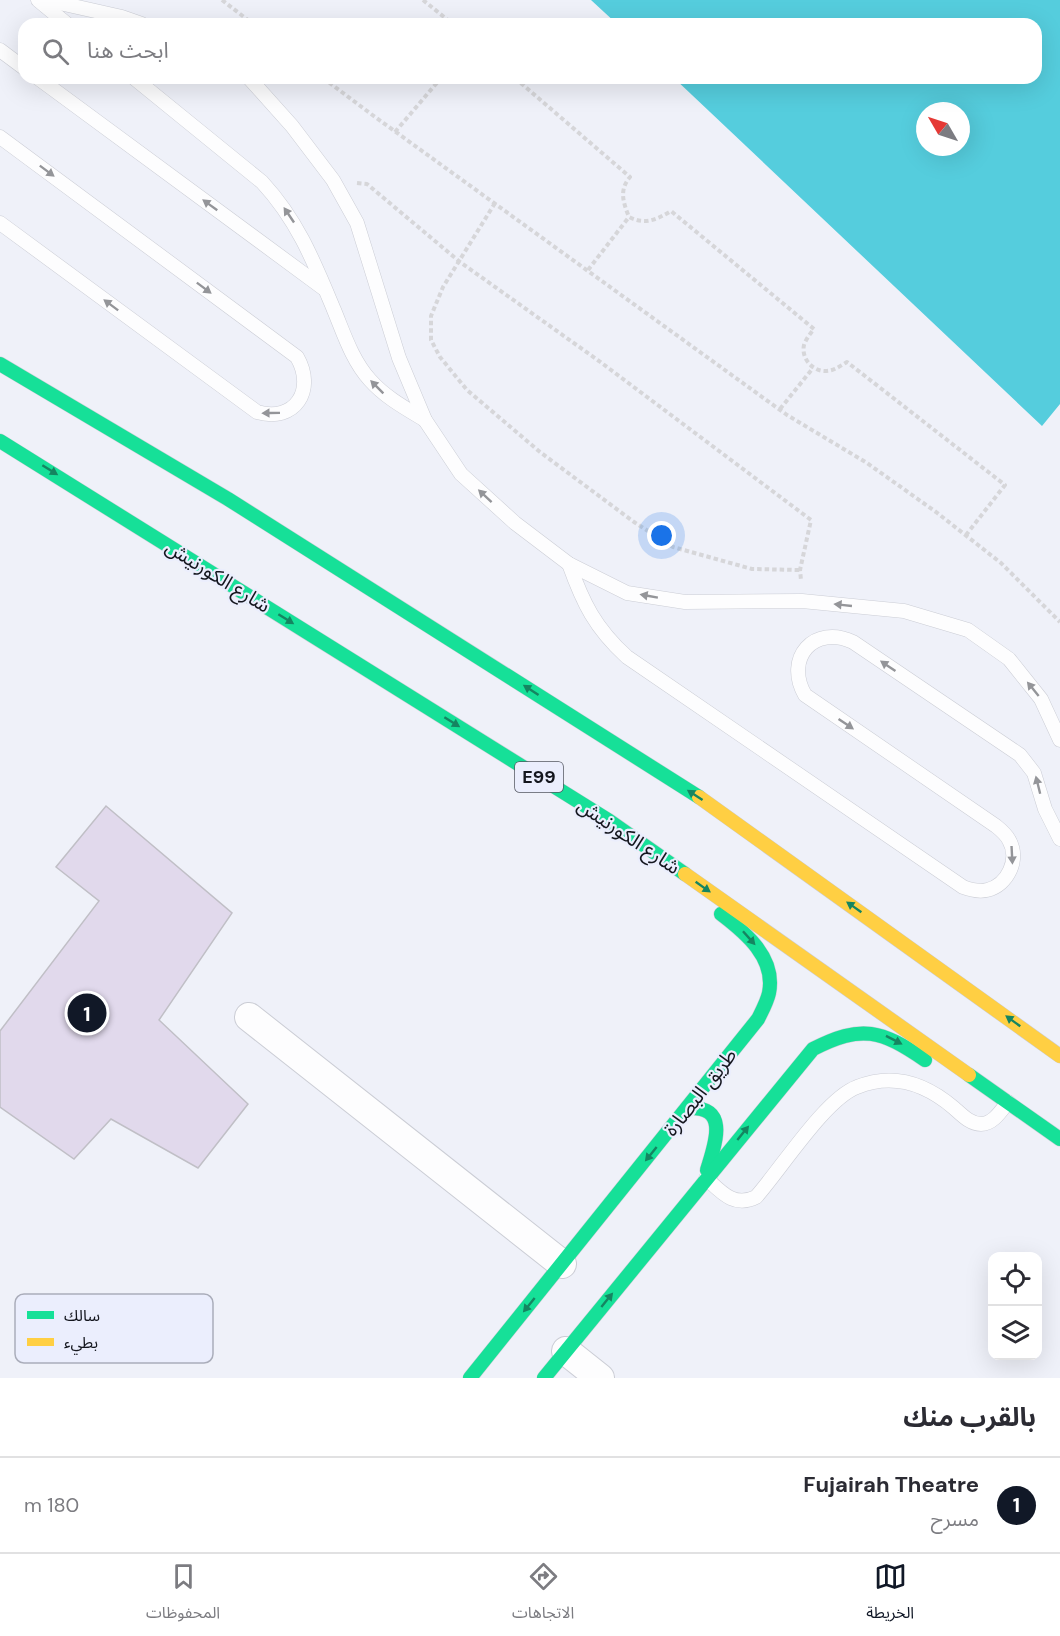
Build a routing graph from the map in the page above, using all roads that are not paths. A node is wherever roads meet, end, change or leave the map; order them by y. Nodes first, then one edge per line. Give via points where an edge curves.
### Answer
1 (38, 0) edge
2 (46, 0) edge
3 (60, 18) edge
4 (125, 18) edge
5 (0, 50) edge
6 (18, 64) edge
7 (46, 84) edge
8 (141, 84) edge
9 (254, 84) edge
10 (0, 136) edge
11 (0, 223) edge
12 (325, 289) junction
13 (0, 364) edge
14 (425, 420) junction
15 (0, 441) edge
16 (24, 454) junction
17 (8, 460) dead end
18 (569, 564) junction
19 (1060, 740) edge
20 (608, 820) junction
21 (1060, 839) edge
22 (249, 1017) dead end
23 (1060, 1056) edge
24 (1005, 1100) junction
25 (688, 1108) junction
26 (1060, 1139) edge
27 (705, 1178) junction
28 (562, 1264) junction
29 (566, 1351) junction
30 (485, 1359) junction
31 (470, 1378) edge
32 (475, 1378) edge
33 (544, 1378) edge
34 (600, 1378) edge

1 - 3 lane
2 - 4 lane
5 - 6 lane
12 -> 7 lane
12 -> 8 lane via 298,229 262,182
9 - 14 lane via 333,180 357,223 399,358
10 -> 11 lane via 297,357 303,367 304,391 289,410 267,415 257,412
14 -> 12 lane via 385,395 368,378 353,356
23 -> 13 main road via 699,797 228,499
18 -> 14 lane via 515,523 461,474
15 - 16 main road, شارع الكورنيش / E99
16 - 17 main road
16 -> 20 main road, شارع الكورنيش / E99
19 -> 18 lane via 1041,699 1008,659 968,630 904,611 802,601 685,602 627,593
21 -> 18 lane via 1034,773 1020,755 853,642 831,636 810,644 798,663 799,685 805,695 996,826 1010,841 1013,861 1005,879 986,891 963,887 627,657 595,623
20 -> 24 main road, شارع الكورنيش / E99
20 -> 25 main road, طريق البصارة via 665,875 743,931 758,947 768,967 769,993 758,1019
22 - 28 street
24 - 26 main road, شارع الكورنيش / E99
27 -> 24 main road via 796,1067 813,1049 835,1037 860,1032 884,1036 973,1093
24 - 27 lane via 990,1122 973,1123 921,1086 877,1080 836,1099 756,1197 738,1202
25 - 27 main road via 709,1112 717,1124
25 -> 28 main road, طريق البصارة
29 -> 27 main road
28 -> 30 main road, طريق البصارة
29 - 33 main road
29 - 34 street
30 - 31 main road, طريق البصارة
30 - 32 main road

